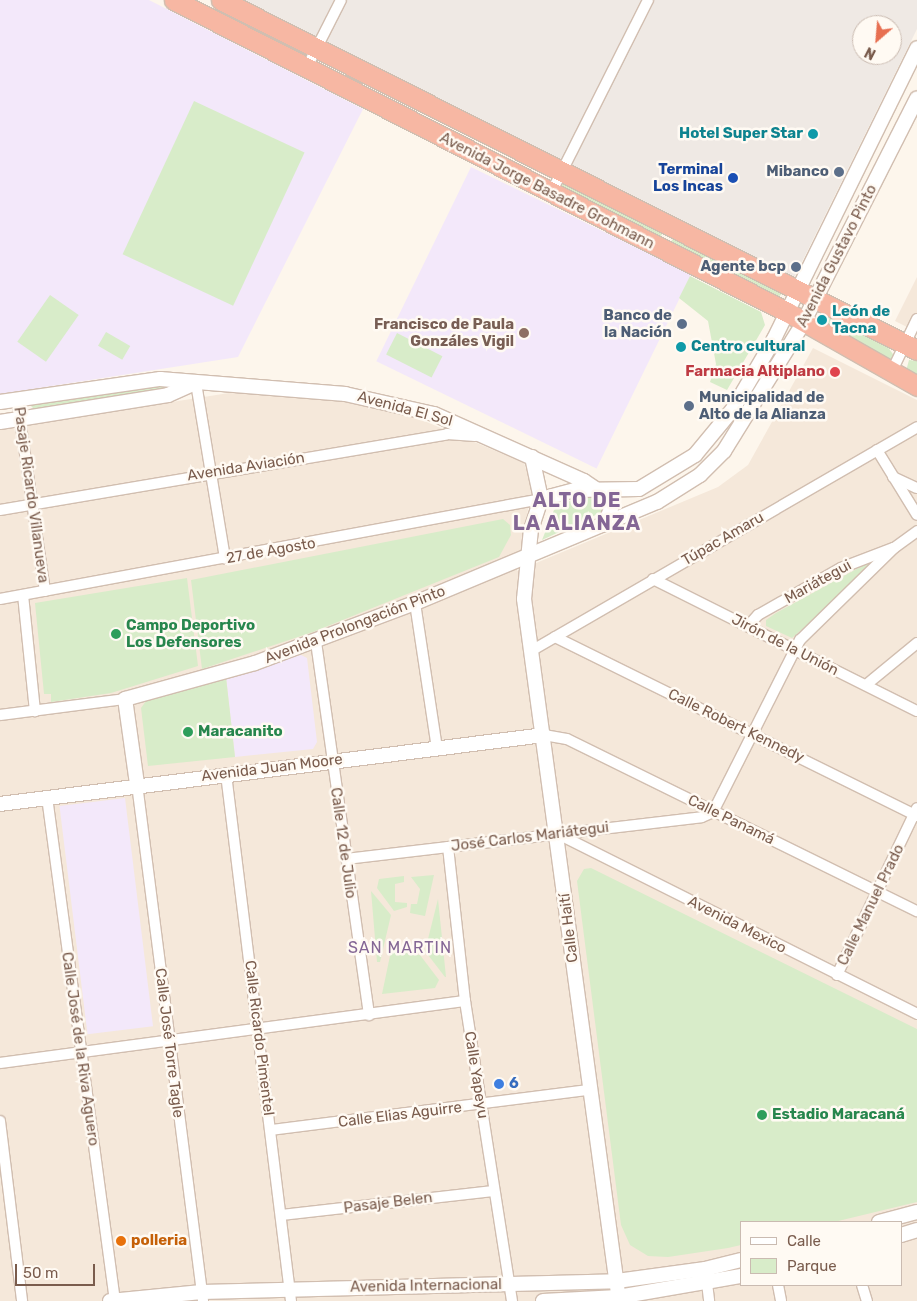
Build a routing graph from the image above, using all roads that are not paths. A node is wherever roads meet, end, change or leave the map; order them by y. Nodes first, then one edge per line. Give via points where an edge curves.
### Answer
1 (174, 0) edge
2 (221, 0) edge
3 (341, 0) edge
4 (648, 0) edge
5 (917, 48) edge
6 (317, 49) junction
7 (306, 69) junction
8 (917, 98) edge
9 (562, 172) junction
10 (551, 193) junction
11 (671, 226) junction
12 (660, 248) junction
13 (797, 290) junction
14 (816, 299) junction
15 (786, 312) junction
16 (917, 321) edge
17 (802, 325) junction
18 (912, 347) edge
19 (891, 373) junction
20 (196, 383) junction
21 (917, 386) edge
22 (17, 399) junction
23 (0, 402) edge
24 (20, 419) junction
25 (0, 422) edge
26 (917, 427) edge
27 (492, 438) junction
28 (877, 450) junction
29 (532, 457) junction
30 (209, 472) junction
31 (892, 477) junction
32 (917, 488) edge
33 (599, 490) junction
34 (541, 499) junction
35 (31, 504) junction
36 (0, 510) edge
37 (917, 515) edge
38 (604, 524) junction
39 (917, 531) edge
40 (894, 548) junction
41 (530, 555) junction
42 (225, 559) junction
43 (653, 579) junction
44 (45, 591) junction
45 (23, 595) junction
46 (0, 599) edge
47 (415, 603) junction
48 (748, 626) junction
49 (555, 637) junction
50 (316, 642) junction
51 (917, 642) edge
52 (796, 650) junction
53 (530, 652) junction
54 (866, 685) junction
55 (125, 699) junction
56 (35, 711) junction
57 (917, 711) edge
58 (0, 716) edge
59 (544, 735) junction
60 (754, 735) junction
61 (436, 748) junction
62 (331, 761) junction
63 (226, 774) junction
64 (137, 784) junction
65 (47, 797) junction
66 (0, 804) edge
67 (713, 812) junction
68 (916, 812) edge
69 (558, 834) junction
70 (448, 847) junction
71 (346, 860) junction
72 (879, 892) junction
73 (917, 911) edge
74 (838, 975) junction
75 (465, 1001) junction
76 (917, 1014) edge
77 (369, 1015) junction
78 (258, 1031) junction
79 (168, 1042) junction
80 (80, 1053) junction
81 (0, 1063) edge
82 (589, 1090) junction
83 (481, 1105) junction
84 (0, 1120) edge
85 (271, 1130) junction
86 (493, 1191) junction
87 (917, 1212) edge
88 (282, 1215) junction
89 (883, 1221) edge
90 (917, 1230) edge
91 (902, 1235) edge
92 (740, 1260) edge
93 (705, 1269) junction
94 (740, 1276) edge
95 (617, 1281) junction
96 (507, 1284) junction
97 (707, 1284) junction
98 (778, 1286) edge
99 (862, 1286) edge
100 (291, 1295) edge
101 (202, 1297) edge
102 (619, 1299) edge
103 (22, 1301) edge
104 (110, 1301) edge
105 (115, 1301) edge
106 (512, 1301) edge
107 (543, 1301) edge
108 (709, 1301) edge
109 (782, 1301) edge
110 (867, 1301) edge

1 - 7 highway, Avenida Jorge Basadre Grohmann
2 - 6 highway, Avenida Jorge Basadre Grohmann
3 - 6 street
4 - 9 street
5 - 13 main road, Avenida Gustavo Pinto
6 - 7 street
6 - 9 highway, Avenida Jorge Basadre Grohmann
7 - 10 highway, Avenida Jorge Basadre Grohmann
8 - 14 main road, Avenida Gustavo Pinto
9 - 10 street
9 - 11 highway, Avenida Jorge Basadre Grohmann
10 - 12 highway, Avenida Jorge Basadre Grohmann
11 - 12 highway
11 - 13 highway, Avenida Jorge Basadre Grohmann
12 - 15 highway, Avenida Jorge Basadre Grohmann
13 - 14 highway, Avenida Jorge Basadre Grohmann
13 - 15 main road, Avenida Gustavo Pinto
14 - 17 main road, Avenida Gustavo Pinto
14 - 18 highway, Avenida Jorge Basadre Grohmann
15 - 17 highway, Avenida Jorge Basadre Grohmann
15 - 33 main road, Avenida Gustavo Pinto via 746,388 695,455 639,489
16 - 18 street
17 - 19 highway, Avenida Jorge Basadre Grohmann
17 - 38 main road, Avenida Gustavo Pinto via 724,451 700,475 657,502
18 - 19 street
19 - 21 highway, Avenida Jorge Basadre Grohmann
20 - 22 main road, Avenida El Sol via 160,379
20 - 24 main road, Avenida El Sol via 168,395
20 - 27 main road, Avenida El Sol via 286,386 345,394 434,414
20 - 30 street
22 - 23 main road, Avenida El Sol
22 - 24 street, Pasaje Ricardo Villanueva
24 - 25 main road, Avenida El Sol
24 - 35 street, Pasaje Ricardo Villanueva
26 - 28 street, Túpac Amaru
27 - 29 main road, Avenida El Sol
27 - 30 street, Avenida Aviación via 447,434
28 - 31 street
28 - 43 street, Túpac Amaru
29 - 33 main road, Avenida El Sol
29 - 34 main road
30 - 35 street, Avenida Aviación
30 - 42 street
31 - 32 street
31 - 37 street
33 - 34 main road, Avenida Gustavo Pinto via 575,490
33 - 38 main road via 611,503
34 - 41 main road, Calle Haití via 531,529
34 - 42 street, 27 de Agosto
35 - 36 street, Avenida Aviación
35 - 44 street, Pasaje Ricardo Villanueva
38 - 41 main road, Avenida Gustavo Pinto
39 - 40 street
40 - 48 street, Mariátegui via 841,568 758,615
40 - 52 street via 800,640
41 - 47 main road, Avenida Prolongación Pinto
41 - 53 main road, Calle Haití via 524,574
42 - 44 street, 27 de Agosto
43 - 48 street, Jirón de la Unión
43 - 49 street, Túpac Amaru
44 - 45 street, 27 de Agosto
45 - 46 street, 27 de Agosto
45 - 56 street
47 - 50 main road, Avenida Prolongación Pinto
47 - 61 street
48 - 52 street, Jirón de la Unión
49 - 53 street, Túpac Amaru
49 - 60 street, Calle Robert Kennedy
50 - 55 main road, Avenida Prolongación Pinto
50 - 62 street, Calle 12 de Julio
51 - 54 street
52 - 54 street, Jirón de la Unión
52 - 60 street
53 - 59 main road, Calle Haití
54 - 57 street, Jirón de la Unión
55 - 56 street, Avenida Prolongación Pinto
55 - 64 main road
56 - 58 street, Avenida Prolongación Pinto
59 - 61 main road, Avenida Juan Moore
59 - 67 street, Calle Panamá via 567,739
59 - 69 main road, Calle Haití
60 - 67 street
60 - 68 street, Calle Robert Kennedy
61 - 62 main road, Avenida Juan Moore
62 - 63 main road, Avenida Juan Moore
62 - 71 street, Calle 12 de Julio
63 - 64 main road, Avenida Juan Moore
63 - 78 street, Calle Ricardo Pimentel
64 - 65 main road, Avenida Juan Moore
64 - 79 street, Calle José Torre Tagle
65 - 66 main road, Avenida Juan Moore
65 - 80 street, Calle José de la Riva Aguero
67 - 69 street, José Carlos Mariátegui via 702,817
67 - 72 street, Calle Panamá
68 - 72 street, Calle Manuel Prado
69 - 70 street, José Carlos Mariátegui
69 - 74 street, Avenida Mexico
69 - 82 main road, Calle Haití
70 - 71 street, José Carlos Mariátegui
70 - 75 street, Calle Yapeyu
71 - 77 street, Calle 12 de Julio
72 - 73 street, Calle Panamá
72 - 74 street, Calle Manuel Prado
74 - 76 street, Avenida Mexico
75 - 77 street
75 - 83 street, Calle Yapeyu
77 - 78 street
78 - 79 street
78 - 85 street, Calle Ricardo Pimentel
79 - 80 street
79 - 101 street, Calle José Torre Tagle
80 - 81 street
80 - 105 street, Calle José de la Riva Aguero
82 - 83 street, Calle Elias Aguirre
82 - 95 main road, Calle Haití
83 - 85 street, Calle Elias Aguirre
83 - 86 street, Calle Yapeyu
84 - 103 street
85 - 88 street, Calle Ricardo Pimentel
86 - 88 street, Pasaje Belen
86 - 96 street, Calle Yapeyu
87 - 89 main road
88 - 100 street, Calle Ricardo Pimentel
90 - 91 main road
92 - 93 main road, Avenida Internacional
93 - 95 main road, Avenida Internacional
93 - 97 street
94 - 97 main road
95 - 96 main road, Avenida Internacional
95 - 102 main road, Calle Haití
96 - 100 main road, Avenida Internacional
96 - 106 street, Calle Yapeyu
97 - 102 main road
97 - 108 street
98 - 109 street
99 - 110 street
100 - 101 main road, Avenida Internacional
101 - 105 main road, Avenida Internacional
102 - 107 main road
104 - 105 main road, Avenida Internacional

